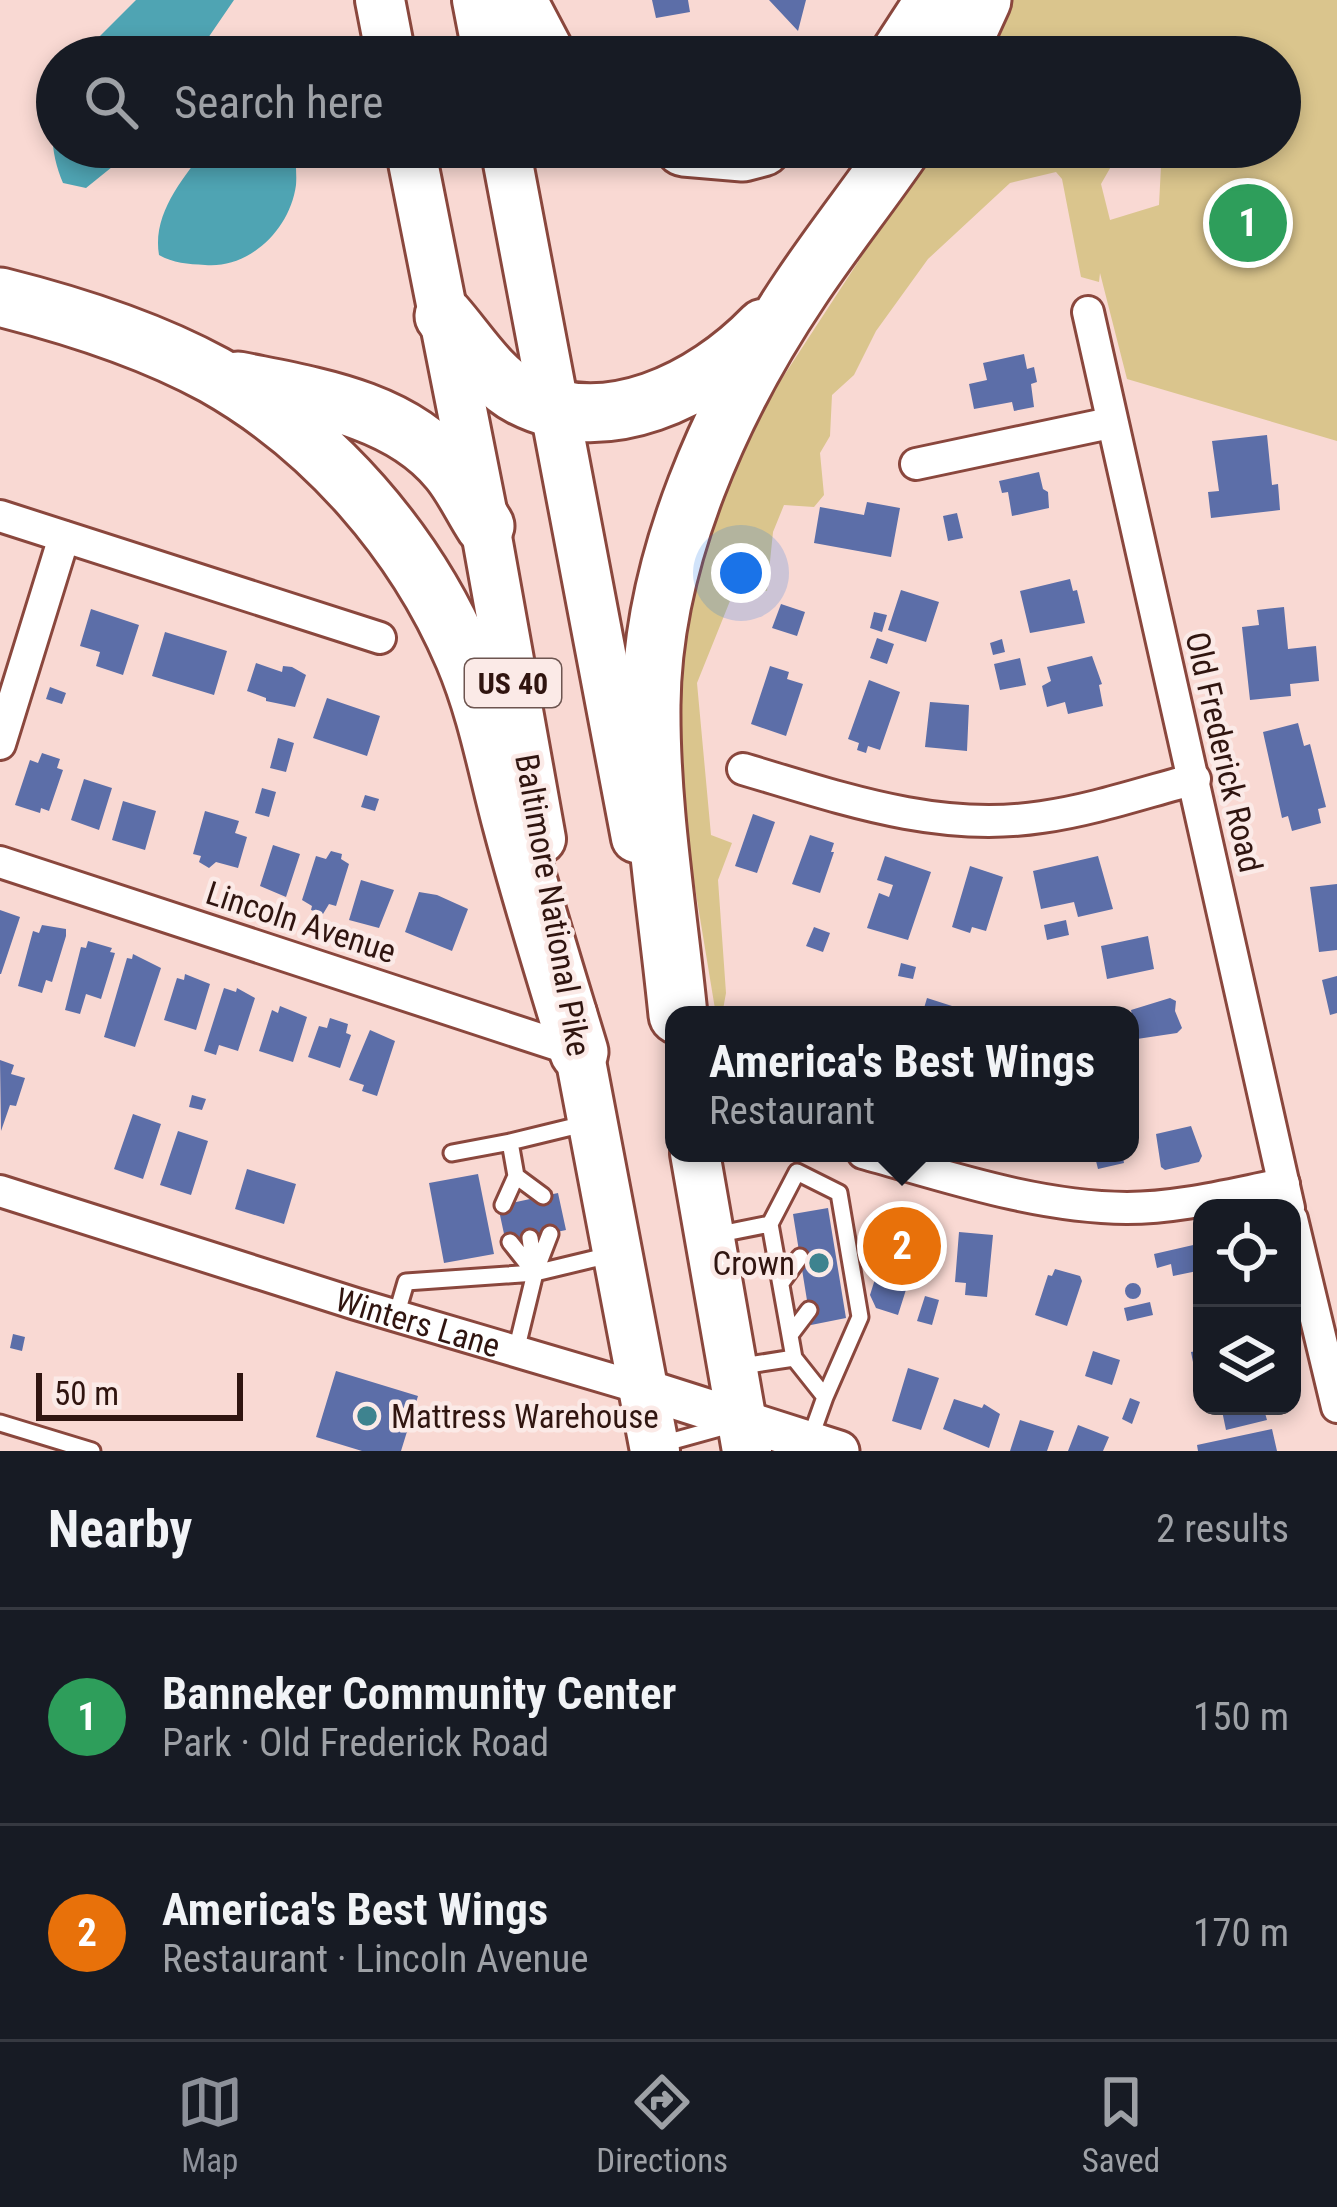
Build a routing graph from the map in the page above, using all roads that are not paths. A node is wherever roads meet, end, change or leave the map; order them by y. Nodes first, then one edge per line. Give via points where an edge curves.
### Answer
1 (380, 0) edge
2 (477, 0) edge
3 (518, 0) edge
4 (935, 0) edge
5 (982, 0) edge
6 (387, 36) edge
7 (484, 36) edge
8 (537, 36) edge
9 (912, 36) edge
10 (966, 36) edge
11 (414, 168) edge
12 (509, 168) edge
13 (887, 168) edge
14 (800, 290) junction
15 (0, 297) edge
16 (1088, 313) dead end
17 (444, 316) junction
18 (216, 376) junction
19 (554, 406) junction
20 (1110, 423) junction
21 (916, 464) dead end
22 (0, 516) edge
23 (484, 526) junction
24 (64, 537) junction
25 (380, 638) dead end
26 (0, 744) edge
27 (743, 769) dead end
28 (1195, 779) junction
29 (0, 862) edge
30 (668, 1006) edge
31 (677, 1006) edge
32 (579, 1052) junction
33 (592, 1122) junction
34 (510, 1142) junction
35 (452, 1153) dead end
36 (697, 1162) edge
37 (896, 1162) edge
38 (516, 1176) junction
39 (0, 1191) edge
40 (543, 1196) dead end
41 (1287, 1196) edge
42 (523, 1200) dead end
43 (840, 1200) junction
44 (502, 1205) dead end
45 (830, 1216) dead end
46 (770, 1224) junction
47 (550, 1234) dead end
48 (710, 1236) junction
49 (530, 1238) dead end
50 (510, 1242) dead end
51 (849, 1252) junction
52 (618, 1253) junction
53 (800, 1257) dead end
54 (1301, 1257) edge
55 (838, 1268) dead end
56 (535, 1273) junction
57 (781, 1283) junction
58 (809, 1310) dead end
59 (396, 1316) junction
60 (790, 1335) junction
61 (516, 1351) junction
62 (794, 1358) junction
63 (733, 1368) junction
64 (644, 1389) junction
65 (825, 1397) junction
66 (1337, 1407) edge
67 (0, 1423) edge
68 (745, 1436) edge
69 (824, 1446) edge
70 (649, 1449) edge
71 (86, 1450) edge

1 - 6 main road
2 - 7 main road
3 - 8 highway
4 - 9 highway
5 - 10 highway
11 - 17 main road, Baltimore National Pike / US 40
12 - 19 main road, US 40
13 - 14 highway
14 - 19 highway via 730,359 665,397 592,414
14 - 31 highway via 707,459 679,533 661,618 653,756
15 - 18 highway via 100,327
16 - 20 street, Old Frederick Road
17 - 19 highway via 493,374 521,396
17 - 23 main road, Baltimore National Pike / US 40
18 - 23 highway via 399,426 452,472
18 - 32 highway via 361,493 437,602 488,726
19 - 30 main road, US 40
20 - 21 street
20 - 28 street, Old Frederick Road
22 - 24 street
23 - 32 main road, Baltimore National Pike / US 40
24 - 25 street
24 - 26 street
27 - 28 street via 903,814 999,822
28 - 41 street, Old Frederick Road
29 - 32 street, Lincoln Avenue
32 - 33 main road, Baltimore National Pike / US 40
33 - 34 lane
33 - 52 main road, Baltimore National Pike / US 40
34 - 35 lane
34 - 38 lane
36 - 48 main road
37 - 41 street via 1082,1205
38 - 40 lane
38 - 42 lane
38 - 44 lane
39 - 59 street, Winters Lane
43 - 45 lane
43 - 46 lane via 797,1172
43 - 51 lane
46 - 48 lane
46 - 57 lane
47 - 56 lane
48 - 63 main road
49 - 56 lane
50 - 56 lane
51 - 55 lane
51 - 65 lane via 860,1317
52 - 56 lane
52 - 64 main road, Baltimore National Pike / US 40
53 - 57 lane
54 - 66 street
56 - 59 lane via 406,1282
56 - 61 lane
57 - 60 lane
58 - 60 lane
59 - 61 street, Winters Lane
60 - 62 lane
61 - 64 street, Winters Lane
62 - 63 lane
62 - 65 lane
63 - 68 main road
64 - 68 street, Winters Lane
64 - 70 main road, Baltimore National Pike / US 40
65 - 69 lane
67 - 71 lane
68 - 69 street, Winters Lane
68 - 70 lane

